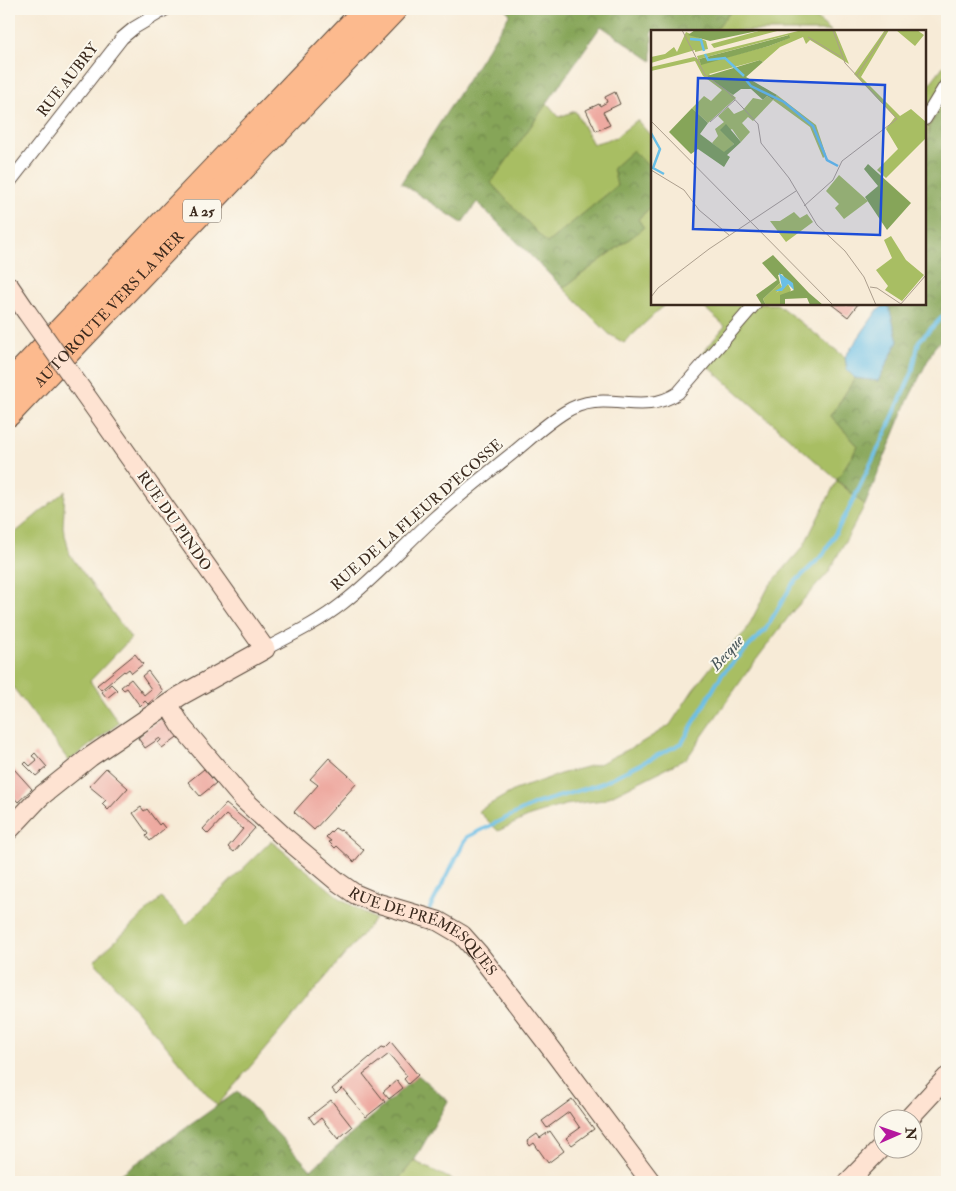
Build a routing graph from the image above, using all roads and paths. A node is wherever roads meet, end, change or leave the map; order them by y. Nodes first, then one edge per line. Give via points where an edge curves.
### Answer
1 (166, 9) edge
2 (366, 9) edge
3 (395, 9) edge
4 (947, 83) edge
5 (926, 117) edge
6 (9, 183) edge
7 (9, 286) edge
8 (754, 305) edge
9 (9, 384) edge
10 (9, 414) edge
11 (265, 649) junction
12 (168, 704) junction
13 (9, 830) edge
14 (947, 1077) edge
15 (918, 1108) edge
16 (874, 1155) edge
17 (651, 1182) edge
18 (848, 1182) edge

1 - 6 street, RUE AUBRY via 122,38
2 - 9 highway, A 25
3 - 10 highway, AUTOROUTE VERS LA MER / A 25
4 - 5 street
7 - 11 street, RUE DU PINDO, bridge
8 - 11 street, RUE DE LA FLEUR D'ECOSSE via 678,393 654,403 599,400 567,411 446,508 342,604
11 - 12 street
12 - 13 street via 65,776
12 - 17 street, RUE DE PRÉMESQUES via 182,727 243,799 338,882 355,894 438,921 462,935
14 - 15 street
16 - 18 street

